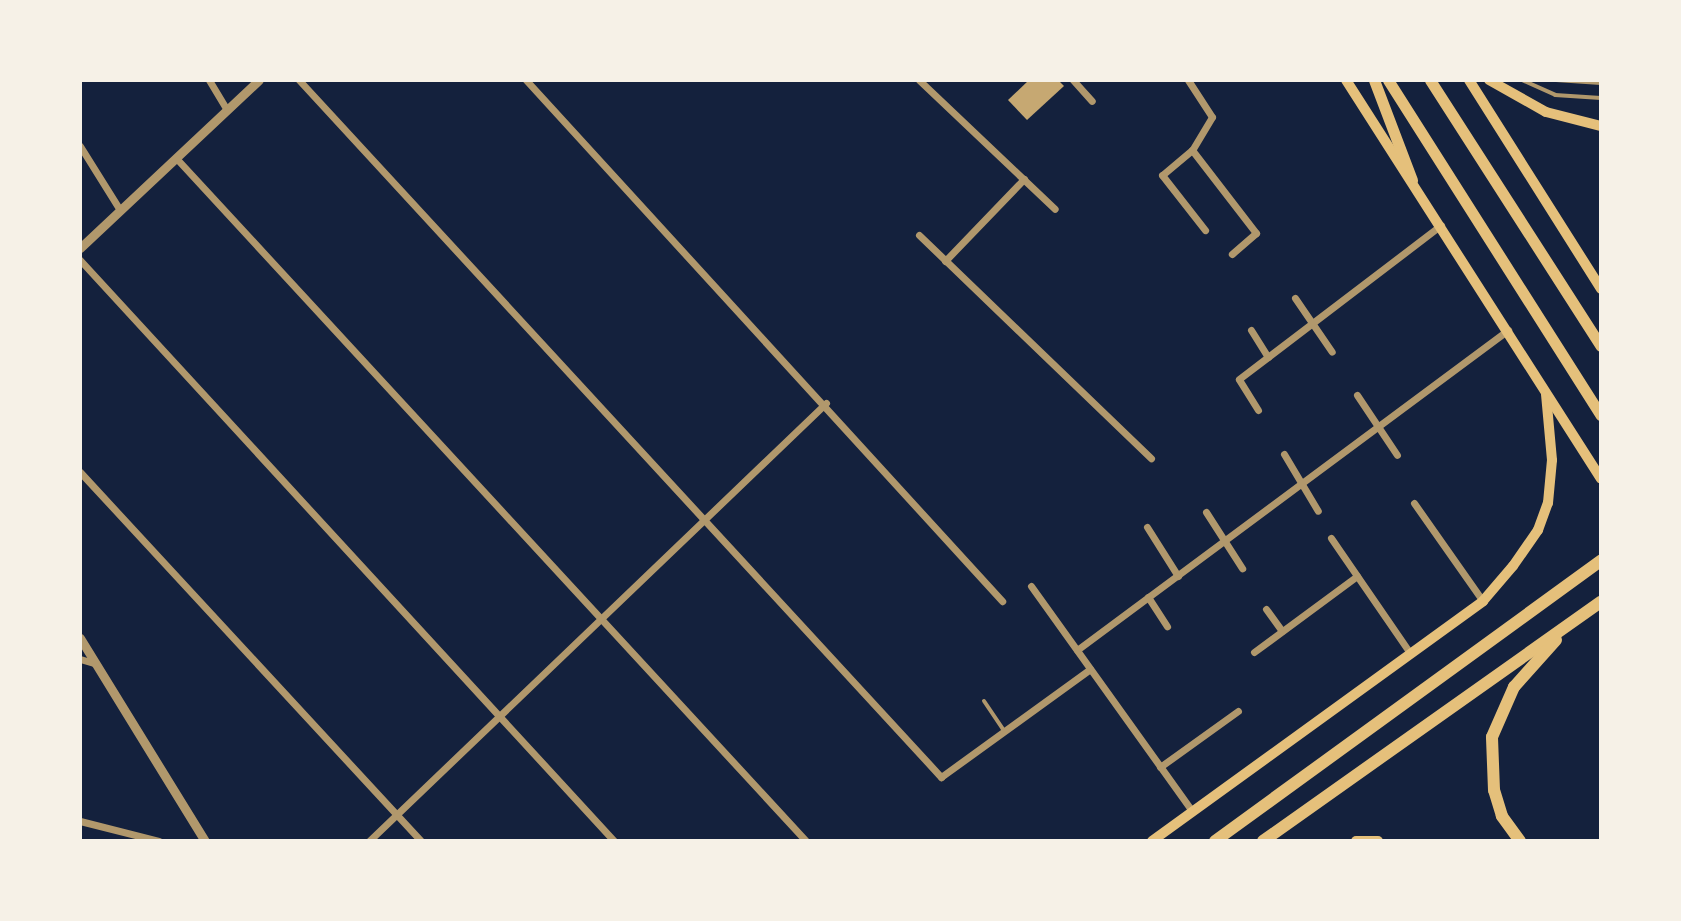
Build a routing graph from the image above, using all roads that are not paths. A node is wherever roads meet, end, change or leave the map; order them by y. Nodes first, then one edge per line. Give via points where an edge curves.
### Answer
1 (209, 80) edge
2 (259, 80) edge
3 (299, 80) edge
4 (526, 80) edge
5 (919, 80) edge
6 (1073, 80) edge
7 (1188, 80) edge
8 (1346, 80) edge
9 (1374, 80) edge
10 (1388, 80) edge
11 (1430, 80) edge
12 (1469, 80) edge
13 (1489, 80) edge
14 (1522, 80) edge
15 (1556, 80) edge
16 (1601, 83) edge
17 (1601, 98) edge
18 (1092, 101) dead end
19 (227, 110) junction
20 (1601, 126) edge
21 (80, 146) edge
22 (1192, 150) junction
23 (176, 158) junction
24 (1024, 179) junction
25 (1412, 180) junction
26 (1055, 209) dead end
27 (120, 210) junction
28 (1441, 225) junction
29 (1205, 230) dead end
30 (919, 235) dead end
31 (80, 248) edge
32 (1232, 254) dead end
33 (80, 260) edge
34 (945, 261) junction
35 (1601, 289) edge
36 (1295, 298) dead end
37 (1312, 323) junction
38 (1251, 330) dead end
39 (1508, 330) junction
40 (1601, 346) edge
41 (1332, 352) dead end
42 (1268, 357) junction
43 (1546, 394) junction
44 (1357, 395) dead end
45 (826, 403) junction
46 (1258, 410) dead end
47 (1601, 415) edge
48 (1378, 426) junction
49 (1284, 454) dead end
50 (1397, 455) dead end
51 (1151, 458) dead end
52 (80, 472) edge
53 (1601, 478) edge
54 (1301, 483) junction
55 (1414, 503) dead end
56 (1318, 511) dead end
57 (1206, 512) dead end
58 (704, 520) junction
59 (1147, 527) dead end
60 (1331, 538) dead end
61 (1225, 541) junction
62 (1601, 561) edge
63 (1242, 568) dead end
64 (1178, 576) junction
65 (1357, 576) junction
66 (1031, 586) dead end
67 (1148, 597) junction
68 (1002, 601) dead end
69 (1483, 601) junction
70 (1601, 602) edge
71 (1266, 609) dead end
72 (603, 616) junction
73 (1569, 625) junction
74 (1167, 626) dead end
75 (1282, 631) junction
76 (80, 638) edge
77 (1077, 650) junction
78 (1254, 652) dead end
79 (1410, 653) junction
80 (80, 659) edge
81 (94, 663) junction
82 (1090, 669) junction
83 (984, 701) dead end
84 (1238, 711) dead end
85 (502, 714) junction
86 (1004, 731) junction
87 (1160, 767) junction
88 (1192, 811) junction
89 (397, 815) junction
90 (80, 821) edge
91 (159, 841) edge
92 (205, 841) edge
93 (369, 841) edge
94 (421, 841) edge
95 (614, 841) edge
96 (806, 841) edge
97 (1152, 841) edge
98 (1215, 841) edge
99 (1263, 841) edge
100 (1356, 841) edge
101 (1378, 841) edge
102 (1520, 841) edge

1 - 19 street
2 - 19 street
3 - 58 street
4 - 45 street
5 - 24 street
6 - 18 street
7 - 22 street via 1212,117
8 - 25 main road
9 - 25 main road
10 - 47 main road
11 - 40 main road
12 - 35 main road
13 - 20 main road via 1546,112
14 - 17 lane via 1555,95
15 - 16 lane
19 - 23 street
21 - 27 street
22 - 29 street via 1162,175
22 - 32 street via 1256,233
23 - 27 street
23 - 72 street
24 - 26 street
24 - 34 street
25 - 28 main road
27 - 31 street
28 - 37 street
28 - 39 main road
30 - 34 street
33 - 85 street
34 - 51 street
36 - 37 street
37 - 41 street
37 - 42 street
38 - 42 street
39 - 43 main road
39 - 48 street
42 - 46 street via 1239,379
43 - 53 main road
43 - 69 main road via 1552,460 1548,503 1527,546
44 - 48 street
45 - 58 street
45 - 68 street
48 - 50 street
48 - 54 street
49 - 54 street
52 - 89 street
54 - 56 street
54 - 61 street
55 - 69 street
57 - 61 street
58 - 72 street
58 - 86 street via 941,777
59 - 64 street
60 - 65 street
61 - 63 street
61 - 64 street
62 - 98 highway
64 - 67 street
65 - 75 street
65 - 79 street
66 - 77 street
67 - 74 street
67 - 77 street
69 - 79 main road
70 - 73 highway
71 - 75 street
72 - 85 street
72 - 96 street
73 - 99 highway
73 - 102 highway via 1514,687 1492,737 1494,790 1502,816
75 - 78 street
76 - 81 street
77 - 82 street
79 - 88 main road
80 - 81 street
81 - 92 street
82 - 86 street
82 - 87 street
83 - 86 lane
84 - 87 street
85 - 89 street
85 - 95 street
87 - 88 street
88 - 97 main road
89 - 93 street
89 - 94 street
90 - 91 street
100 - 101 main road

